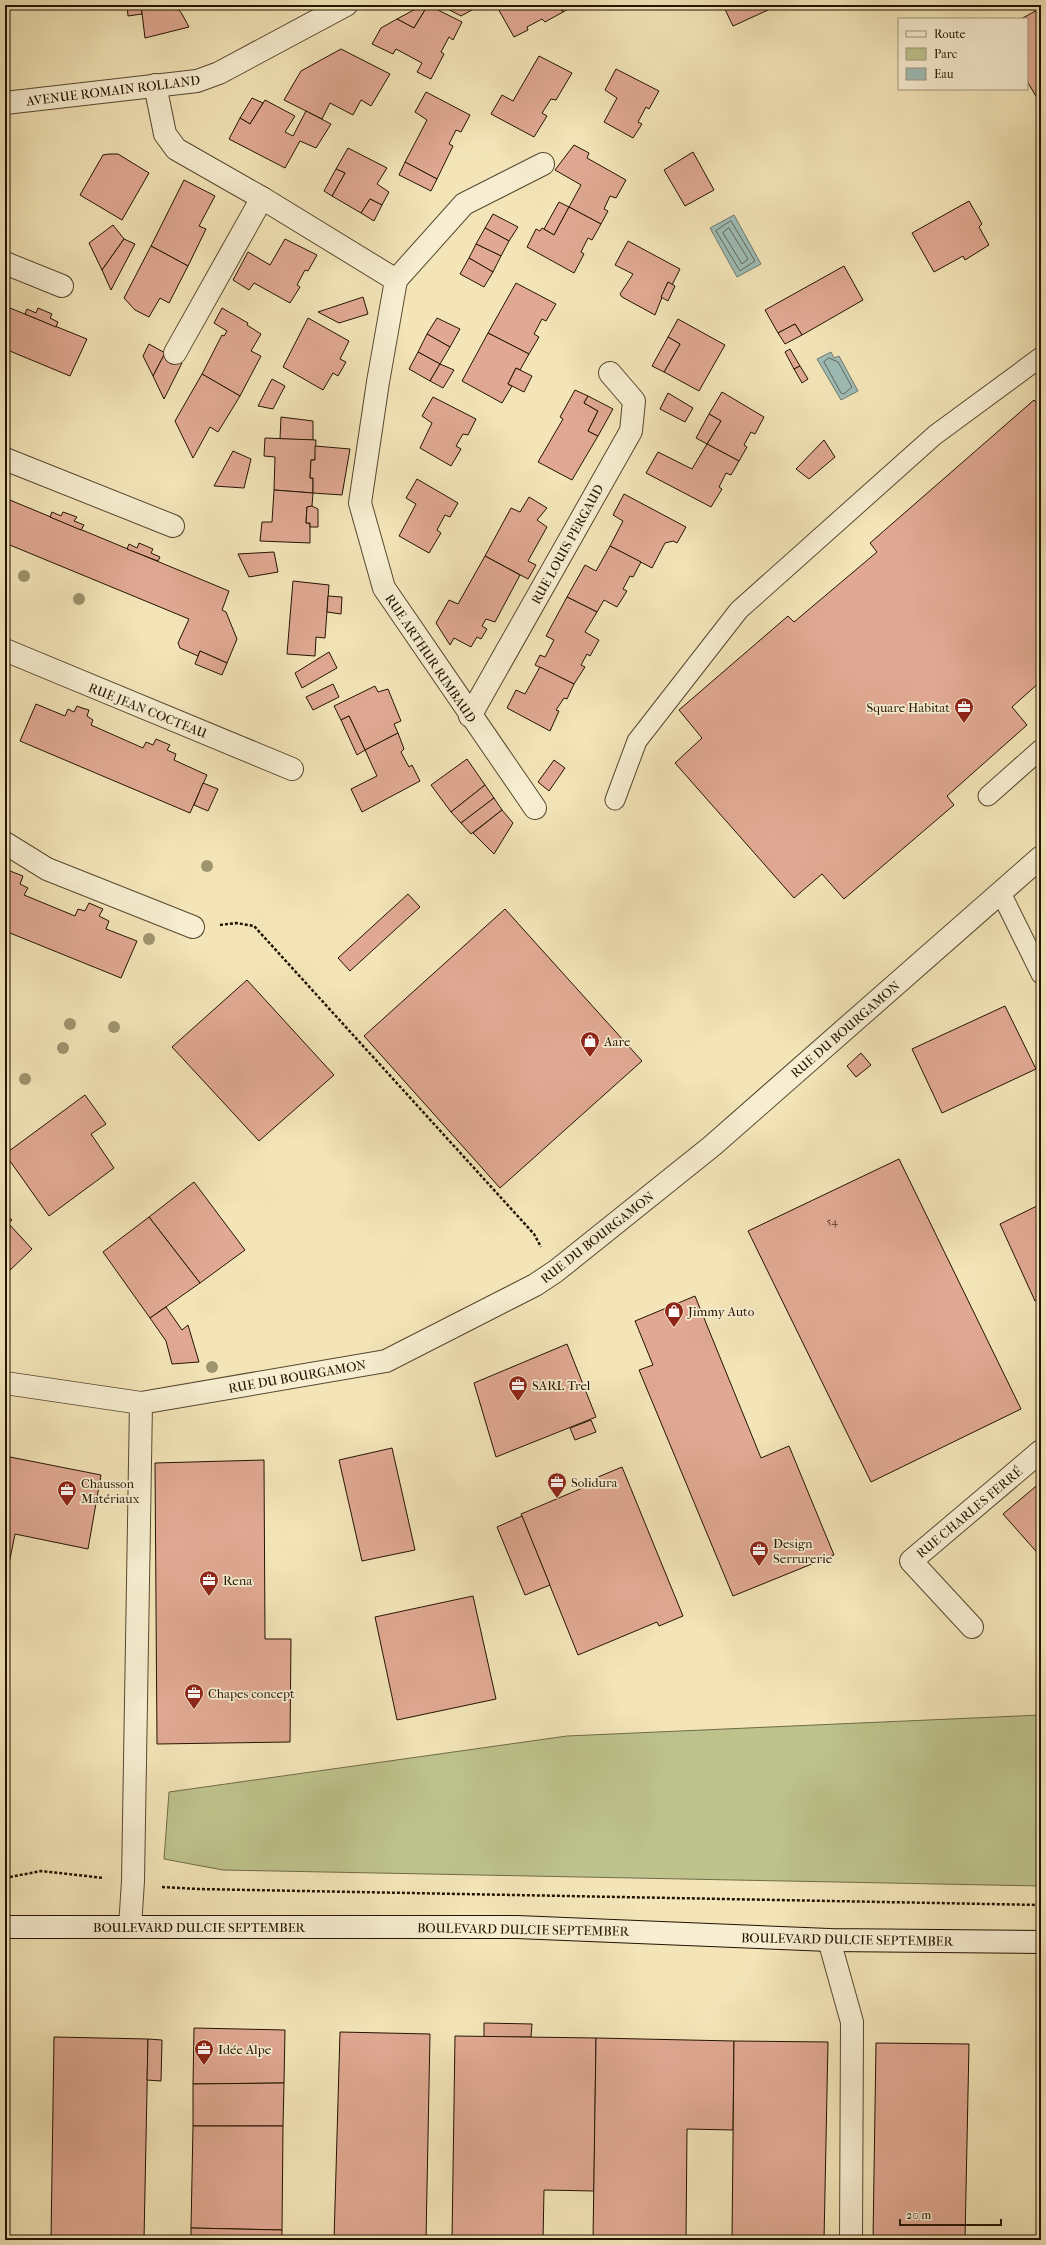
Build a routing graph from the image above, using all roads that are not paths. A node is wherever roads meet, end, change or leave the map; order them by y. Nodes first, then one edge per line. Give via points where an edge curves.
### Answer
1 (346, 5) edge
2 (155, 85) junction
3 (5, 104) edge
4 (543, 164) dead end
5 (262, 198) junction
6 (5, 263) edge
7 (396, 280) junction
8 (62, 286) dead end
9 (175, 353) dead end
10 (1041, 357) edge
11 (610, 373) dead end
12 (5, 459) edge
13 (173, 526) dead end
14 (5, 650) edge
15 (470, 716) junction
16 (1041, 749) edge
17 (292, 769) dead end
18 (988, 796) dead end
19 (615, 800) dead end
20 (536, 808) dead end
21 (5, 843) edge
22 (1041, 857) edge
23 (1001, 893) junction
24 (193, 928) road end
25 (1041, 974) edge
26 (5, 1383) edge
27 (141, 1403) junction
28 (1041, 1451) edge
29 (972, 1627) dead end
30 (5, 1927) edge
31 (130, 1927) junction
32 (829, 1940) junction
33 (1041, 1942) edge
34 (851, 2240) edge

1 - 2 street, AVENUE ROMAIN ROLLAND via 219,73 197,81
2 - 3 street, AVENUE ROMAIN ROLLAND
2 - 5 street via 165,134 176,149
4 - 7 street via 464,204
5 - 7 street
5 - 9 street
6 - 8 street
7 - 15 street, RUE ARTHUR RIMBAUD via 360,503 384,588
10 - 19 lane via 935,435 740,610 637,741
11 - 15 street, RUE LOUIS PERGAUD via 634,401 631,431
12 - 13 street
14 - 17 street, RUE JEAN COCTEAU
15 - 20 street, RUE ARTHUR RIMBAUD
16 - 18 lane
21 - 24 street via 48,869
22 - 23 street, RUE DU BOURGAMON
23 - 25 lane
23 - 27 street, RUE DU BOURGAMON via 712,1146 535,1285 386,1361
26 - 27 street, RUE DU BOURGAMON
27 - 31 street via 133,1881
28 - 29 street, RUE CHARLES FERRÉ via 911,1561
30 - 31 street, BOULEVARD DULCIE SEPTEMBER
31 - 32 street, BOULEVARD DULCIE SEPTEMBER via 516,1927
32 - 33 street, BOULEVARD DULCIE SEPTEMBER
32 - 34 street via 852,2022

